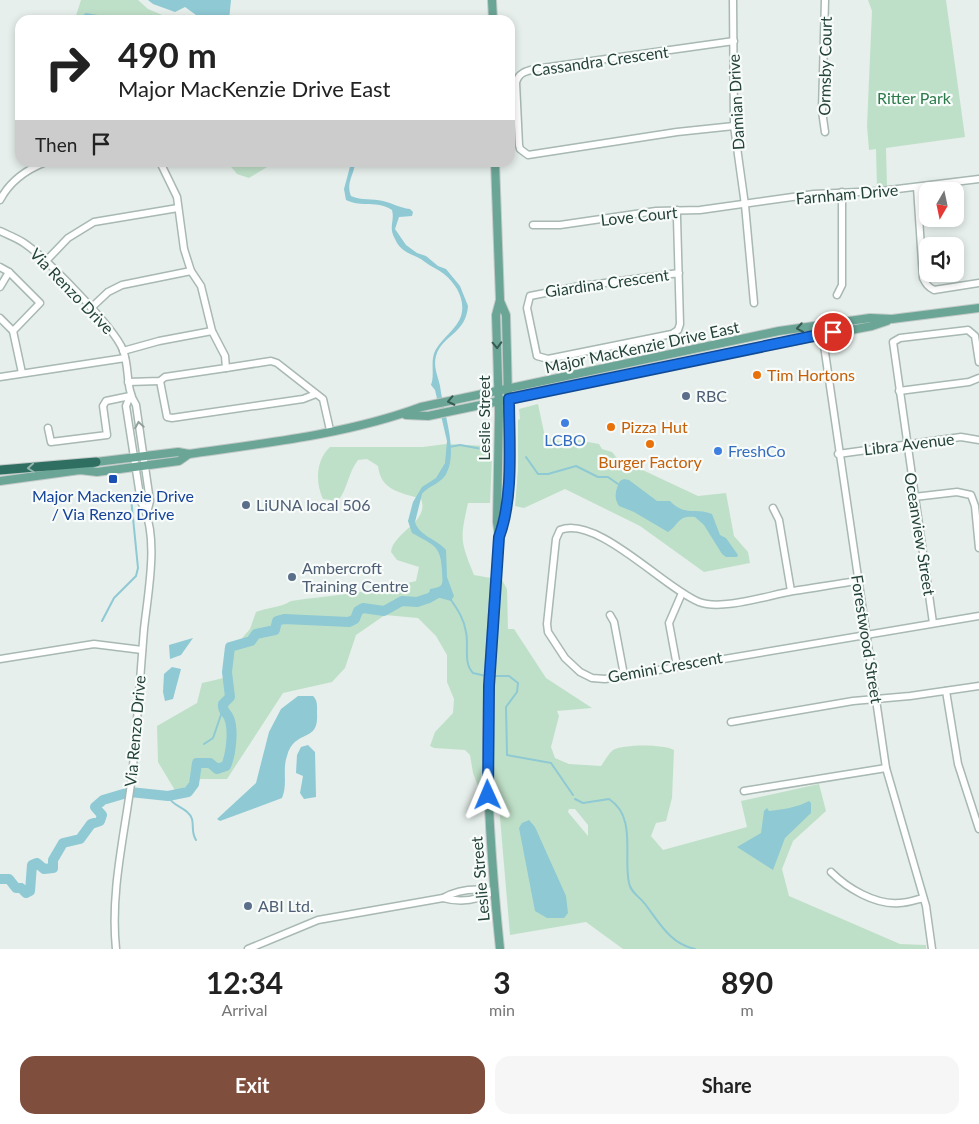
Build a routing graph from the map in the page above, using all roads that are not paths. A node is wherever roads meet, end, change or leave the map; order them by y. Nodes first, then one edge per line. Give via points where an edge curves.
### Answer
1 (492, 0) edge
2 (734, 0) edge
3 (825, 0) edge
4 (493, 15) edge
5 (734, 41) junction
6 (734, 126) junction
7 (825, 132) dead end
8 (36, 167) edge
9 (162, 167) edge
10 (495, 167) edge
11 (979, 179) edge
12 (917, 188) junction
13 (842, 192) junction
14 (0, 200) edge
15 (745, 205) junction
16 (178, 208) junction
17 (678, 210) junction
18 (533, 225) dead end
19 (0, 231) edge
20 (45, 262) junction
21 (0, 267) edge
22 (191, 271) junction
23 (9, 272) junction
24 (679, 273) junction
25 (979, 283) edge
26 (0, 287) edge
27 (837, 295) dead end
28 (500, 300) junction
29 (754, 303) dead end
30 (91, 308) junction
31 (979, 308) edge
32 (0, 318) edge
33 (892, 319) junction
34 (821, 325) junction
35 (13, 331) junction
36 (212, 331) junction
37 (822, 335) junction
38 (124, 354) junction
39 (664, 356) junction
40 (979, 362) edge
41 (666, 367) junction
42 (226, 368) junction
43 (22, 373) junction
44 (0, 377) edge
45 (979, 378) edge
46 (160, 381) junction
47 (128, 382) junction
48 (508, 388) junction
49 (498, 390) junction
50 (899, 391) junction
51 (316, 394) junction
52 (130, 396) junction
53 (509, 399) junction
54 (498, 401) junction
55 (400, 415) junction
56 (48, 428) dead end
57 (330, 430) junction
58 (979, 440) edge
59 (906, 445) junction
60 (189, 454) junction
61 (838, 454) junction
62 (144, 456) junction
63 (134, 457) junction
64 (96, 462) junction
65 (146, 466) junction
66 (135, 467) junction
67 (0, 470) edge
68 (80, 470) junction
69 (0, 481) edge
70 (914, 497) junction
71 (773, 508) dead end
72 (147, 512) junction
73 (499, 537) junction
74 (979, 548) edge
75 (857, 581) junction
76 (791, 592) junction
77 (682, 593) junction
78 (610, 615) dead end
79 (979, 616) edge
80 (933, 622) junction
81 (866, 633) junction
82 (142, 650) junction
83 (0, 659) edge
84 (677, 666) junction
85 (624, 675) junction
86 (979, 686) edge
87 (946, 691) junction
88 (876, 698) junction
89 (731, 722) dead end
90 (886, 768) junction
91 (744, 791) dead end
92 (979, 829) edge
93 (831, 872) dead end
94 (494, 891) junction
95 (923, 898) junction
96 (116, 949) edge
97 (248, 949) edge
98 (500, 949) edge
99 (932, 949) edge

1 - 4 main road
2 - 5 street, Damian Drive
3 - 7 street, Ormsby Court via 822,111
5 - 6 street, Damian Drive
5 - 6 street, Cassandra Crescent via 535,69 522,72 516,83 519,145 528,155
6 - 15 street, Damian Drive
8 - 14 street via 19,176
9 - 16 street via 177,197
10 - 28 main road, Leslie Street
11 - 12 street, Farnham Drive
12 - 13 street, Farnham Drive
12 - 25 street via 925,283 934,290
13 - 15 street, Farnham Drive
13 - 27 street via 842,285
15 - 17 street, Love Court
15 - 29 street, Damian Drive
16 - 20 street via 94,222 68,238
16 - 22 street
17 - 18 street, Love Court via 560,226
17 - 24 street, Giardina Crescent
19 - 20 street, Via Renzo Drive via 24,243
20 - 30 street, Via Renzo Drive
21 - 23 street
22 - 30 street via 122,284
22 - 36 street via 201,286
23 - 26 street
23 - 35 street via 40,303
24 - 24 street, Giardina Crescent via 680,324 676,333 548,359 538,356 527,308 530,296
28 - 48 main road, Leslie Street via 506,315
28 -> 49 main road, Leslie Street via 496,315
30 - 38 street, Via Renzo Drive via 114,333
31 - 33 main road, Major MacKenzie Drive East
32 - 35 street
33 - 34 main road, Major MacKenzie Drive East via 870,318
33 - 37 main road, Major MacKenzie Drive East
34 - 37 street, Forestwood Street
34 -> 39 main road, Major MacKenzie Drive East
35 - 43 street
36 - 38 street via 159,341
36 - 42 street
37 - 41 main road, Major MacKenzie Drive East
37 - 61 street, Forestwood Street
38 - 43 street
38 - 47 street, Via Renzo Drive
39 - 41 main road
39 - 48 main road, Major MacKenzie Drive East
40 - 50 street, Oceanview Street via 976,336 968,330 900,338 893,342
41 - 53 main road, Major MacKenzie Drive East
42 - 46 street via 165,377
42 - 51 street via 271,361
43 - 44 street
45 - 50 street
46 - 47 street
46 - 51 street via 167,417 172,418 303,400
47 - 52 street, Via Renzo Drive
48 - 49 main road, Major MacKenzie Drive East
48 - 53 main road, Leslie Street
49 - 54 main road, Leslie Street
49 -> 55 main road, Major MacKenzie Drive East via 421,407
50 - 59 street, Oceanview Street
51 - 57 street via 324,403
52 - 56 street via 106,401 103,406 107,435 51,442
62 -> 52 street, Via Renzo Drive via 136,405
52 - 63 street, Via Renzo Drive via 126,406
53 - 54 main road, Major MacKenzie Drive East
53 - 73 main road, Leslie Street via 508,491
54 - 55 main road, Major MacKenzie Drive East via 428,416
54 - 73 main road, Leslie Street
55 - 57 main road, Major MacKenzie Drive East
57 - 60 main road, Major MacKenzie Drive East
58 - 59 street, Libra Avenue via 961,438
59 - 61 street, Libra Avenue
59 - 70 street, Oceanview Street
60 - 62 main road, Major MacKenzie Drive East
60 - 65 main road, Major MacKenzie Drive East via 179,461
61 - 75 street, Forestwood Street
62 - 63 main road, Major MacKenzie Drive East
62 - 65 street, Via Renzo Drive
63 - 64 main road, Major MacKenzie Drive East
63 - 66 street, Via Renzo Drive
64 -> 67 highway
64 - 68 main road, Major MacKenzie Drive East
65 - 66 main road, Major MacKenzie Drive East
65 - 72 street, Via Renzo Drive via 150,501
66 - 68 main road, Major MacKenzie Drive East via 97,472
66 - 72 street, Via Renzo Drive via 141,502
68 - 69 main road, Major MacKenzie Drive East
70 - 74 street via 957,492 971,496
70 - 80 street, Oceanview Street
71 - 76 street via 779,520
72 - 82 street, Via Renzo Drive via 150,575
73 - 94 main road, Leslie Street via 489,686 488,795
75 - 76 street, Gemini Crescent
75 - 81 street, Forestwood Street
76 - 77 street, Gemini Crescent via 716,605
77 - 84 street via 670,623
77 - 85 street, Gemini Crescent via 612,542 577,529 567,527 560,530 552,567 548,632 565,658 580,672 592,678 606,679
78 - 85 street
79 - 80 street, Gemini Crescent
80 - 81 street, Gemini Crescent
81 - 84 street, Gemini Crescent
81 - 88 street, Forestwood Street
82 - 83 street via 94,644
82 - 96 street, Via Renzo Drive via 132,774 115,904
84 - 85 street, Gemini Crescent
86 - 87 street
87 - 88 street
87 - 92 street via 958,764
88 - 89 street
88 - 90 street, Forestwood Street
90 - 91 street
90 - 95 street, Forestwood Street
93 - 95 street via 844,885 882,901 898,903
94 - 97 street via 479,888 453,892 444,898 318,920
94 - 98 main road, Leslie Street
95 - 99 street, Forestwood Street

